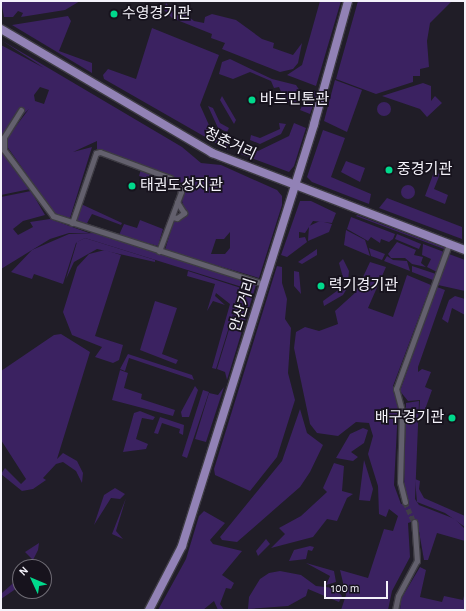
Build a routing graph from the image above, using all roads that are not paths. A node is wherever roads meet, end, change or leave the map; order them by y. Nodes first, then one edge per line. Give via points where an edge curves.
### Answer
1 (348, 1) edge
2 (1, 28) edge
3 (21, 110) dead end
4 (295, 186) junction
5 (177, 202) junction
6 (172, 217) junction
7 (72, 223) junction
8 (449, 244) junction
9 (159, 250) junction
10 (465, 250) edge
11 (264, 284) junction
12 (405, 502) tunnel mouth
13 (414, 522) tunnel mouth
14 (149, 610) edge
15 (395, 610) edge

1 - 4 main road, 안산거리
2 - 4 main road, 청춘거리 via 195,144
3 - 7 street via 4,137 4,150 48,213
4 - 8 main road, 청춘거리
4 - 11 main road, 안산거리
5 - 6 street
5 - 6 street via 184,212 178,218
5 - 7 street via 181,192 174,181 100,152 96,153
6 - 9 street
7 - 9 street
8 - 10 main road, 청춘거리
8 - 12 street via 396,389 402,411 400,482
9 - 11 street
11 - 14 main road, 안산거리 via 182,546
13 - 15 street via 417,561 398,596

